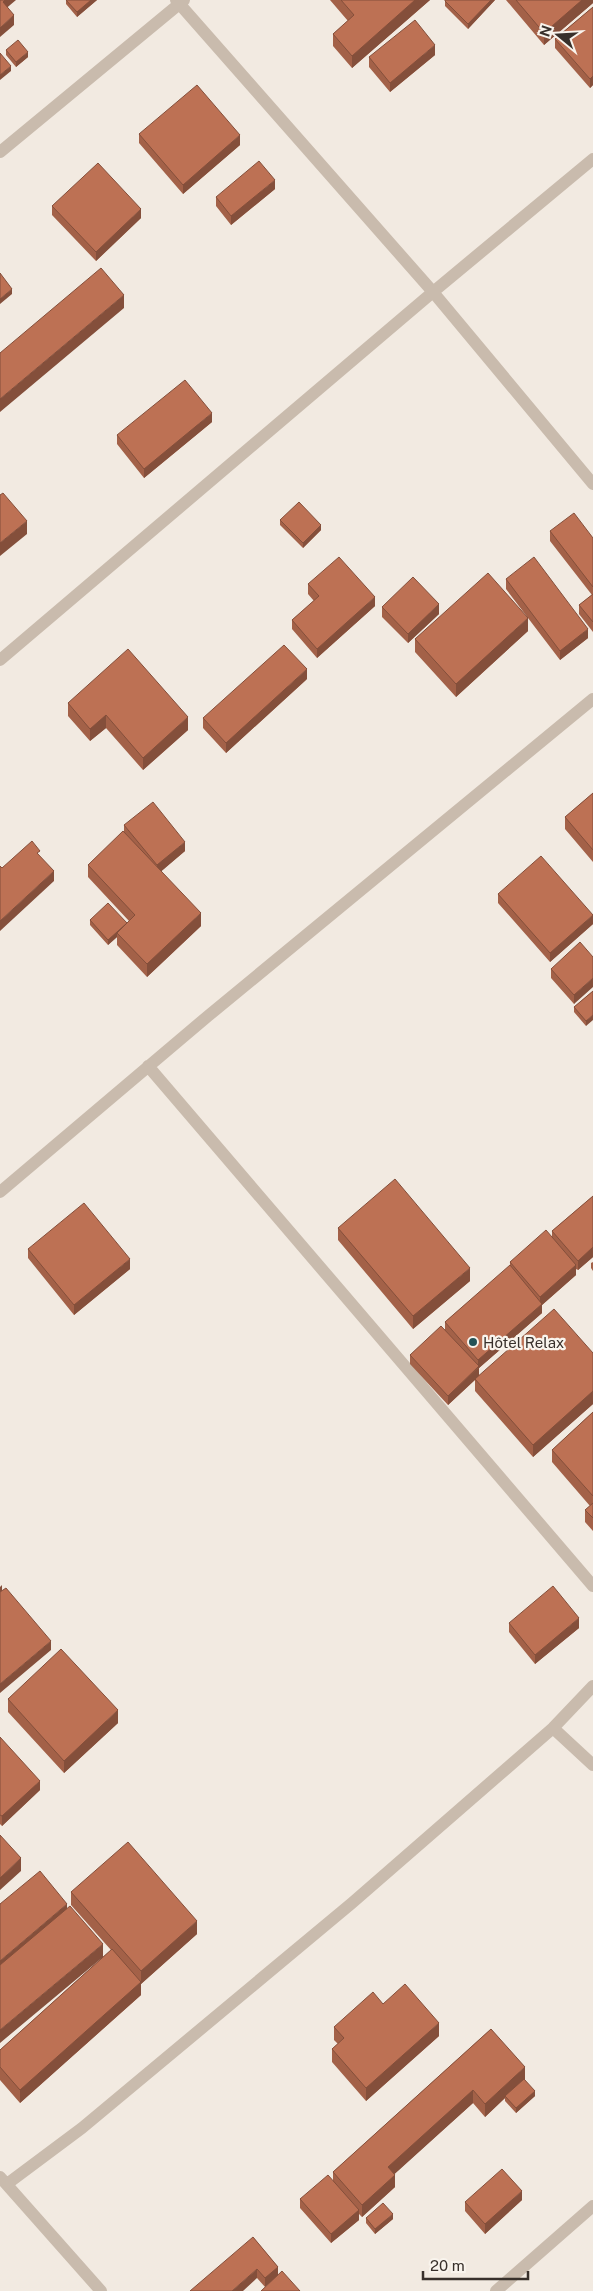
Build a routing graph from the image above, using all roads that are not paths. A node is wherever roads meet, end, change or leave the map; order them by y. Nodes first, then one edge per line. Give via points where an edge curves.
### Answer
1 (180, 1) edge
2 (0, 152) edge
3 (593, 159) edge
4 (433, 292) junction
5 (593, 484) edge
6 (0, 660) edge
7 (593, 699) edge
8 (148, 1066) junction
9 (0, 1192) edge
10 (593, 1586) edge
11 (593, 1686) edge
12 (553, 1728) junction
13 (593, 1765) edge
14 (3, 2180) edge
15 (593, 2206) edge
16 (101, 2291) edge
17 (496, 2291) edge

1 - 2 street
1 - 4 street
3 - 4 street
4 - 5 street
4 - 6 street
7 - 8 street
8 - 9 street
8 - 10 street
11 - 12 street
12 - 13 street
12 - 14 street via 352,1903 82,2128
14 - 16 street
15 - 17 street

